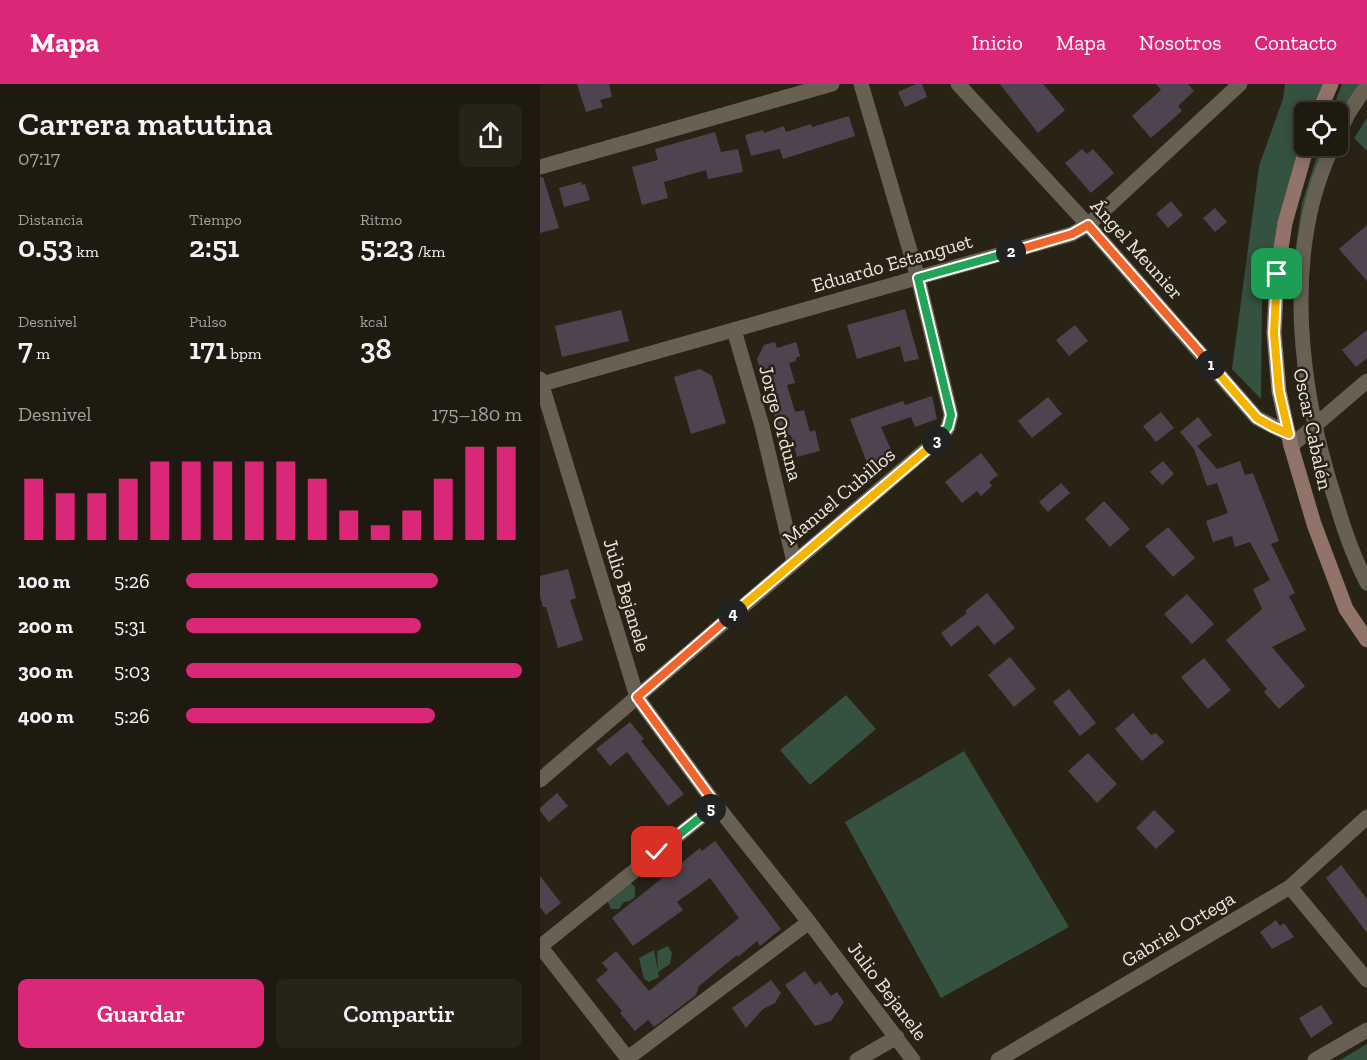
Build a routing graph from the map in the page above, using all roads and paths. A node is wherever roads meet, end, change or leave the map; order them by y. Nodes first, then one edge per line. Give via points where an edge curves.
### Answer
1 (832, 84) edge
2 (861, 84) edge
3 (958, 84) edge
4 (1240, 84) edge
5 (1331, 84) edge
6 (1367, 85) edge
7 (1323, 102) edge
8 (1348, 114) edge
9 (1304, 156) edge
10 (1329, 156) edge
11 (540, 167) edge
12 (1088, 225) junction
13 (918, 278) junction
14 (734, 330) junction
15 (1367, 381) edge
16 (541, 382) edge
17 (1315, 426) junction
18 (1290, 440) junction
19 (794, 562) junction
20 (1367, 583) edge
21 (1367, 640) edge
22 (637, 697) junction
23 (540, 780) edge
24 (716, 805) junction
25 (1367, 817) edge
26 (1290, 887) junction
27 (809, 922) junction
28 (540, 946) edge
29 (1367, 980) edge
30 (1367, 1030) edge
31 (897, 1037) junction
32 (906, 1058) edge
33 (628, 1059) edge
34 (857, 1060) edge
35 (998, 1060) edge
36 (1316, 1060) edge

1 - 11 street
2 - 13 street, Manuel Cubillos
3 - 12 street, Ángel Meunier
4 - 12 street, Eduardo Estanguet
5 - 7 main road
6 - 8 street
9 - 18 main road, Oscar Cabalén via 1285,223 1274,333 1279,391
10 - 17 street via 1318,183 1302,266 1300,317
12 - 13 street, Eduardo Estanguet via 1072,234
12 - 18 street, Ángel Meunier via 1257,418
13 - 14 street, Eduardo Estanguet
13 - 19 street, Manuel Cubillos via 951,415 948,427
14 - 16 street, Eduardo Estanguet
14 - 19 street, Jorge Orduna via 762,426
15 - 17 street
16 - 22 street, Julio Bejanele
17 - 18 street
17 - 20 street via 1345,531
18 - 21 main road, Oscar Cabalén via 1330,569 1346,609
19 - 22 street, Manuel Cubillos
22 - 23 street, Manuel Cubillos
22 - 24 street, Julio Bejanele
24 - 27 street, Julio Bejanele
24 - 28 street
25 - 26 street, Gabriel Ortega
26 - 29 street
26 - 35 street, Gabriel Ortega
27 - 31 street, Julio Bejanele
27 - 33 street
28 - 33 street
30 - 36 street
31 - 32 street, Julio Bejanele
31 - 34 street

